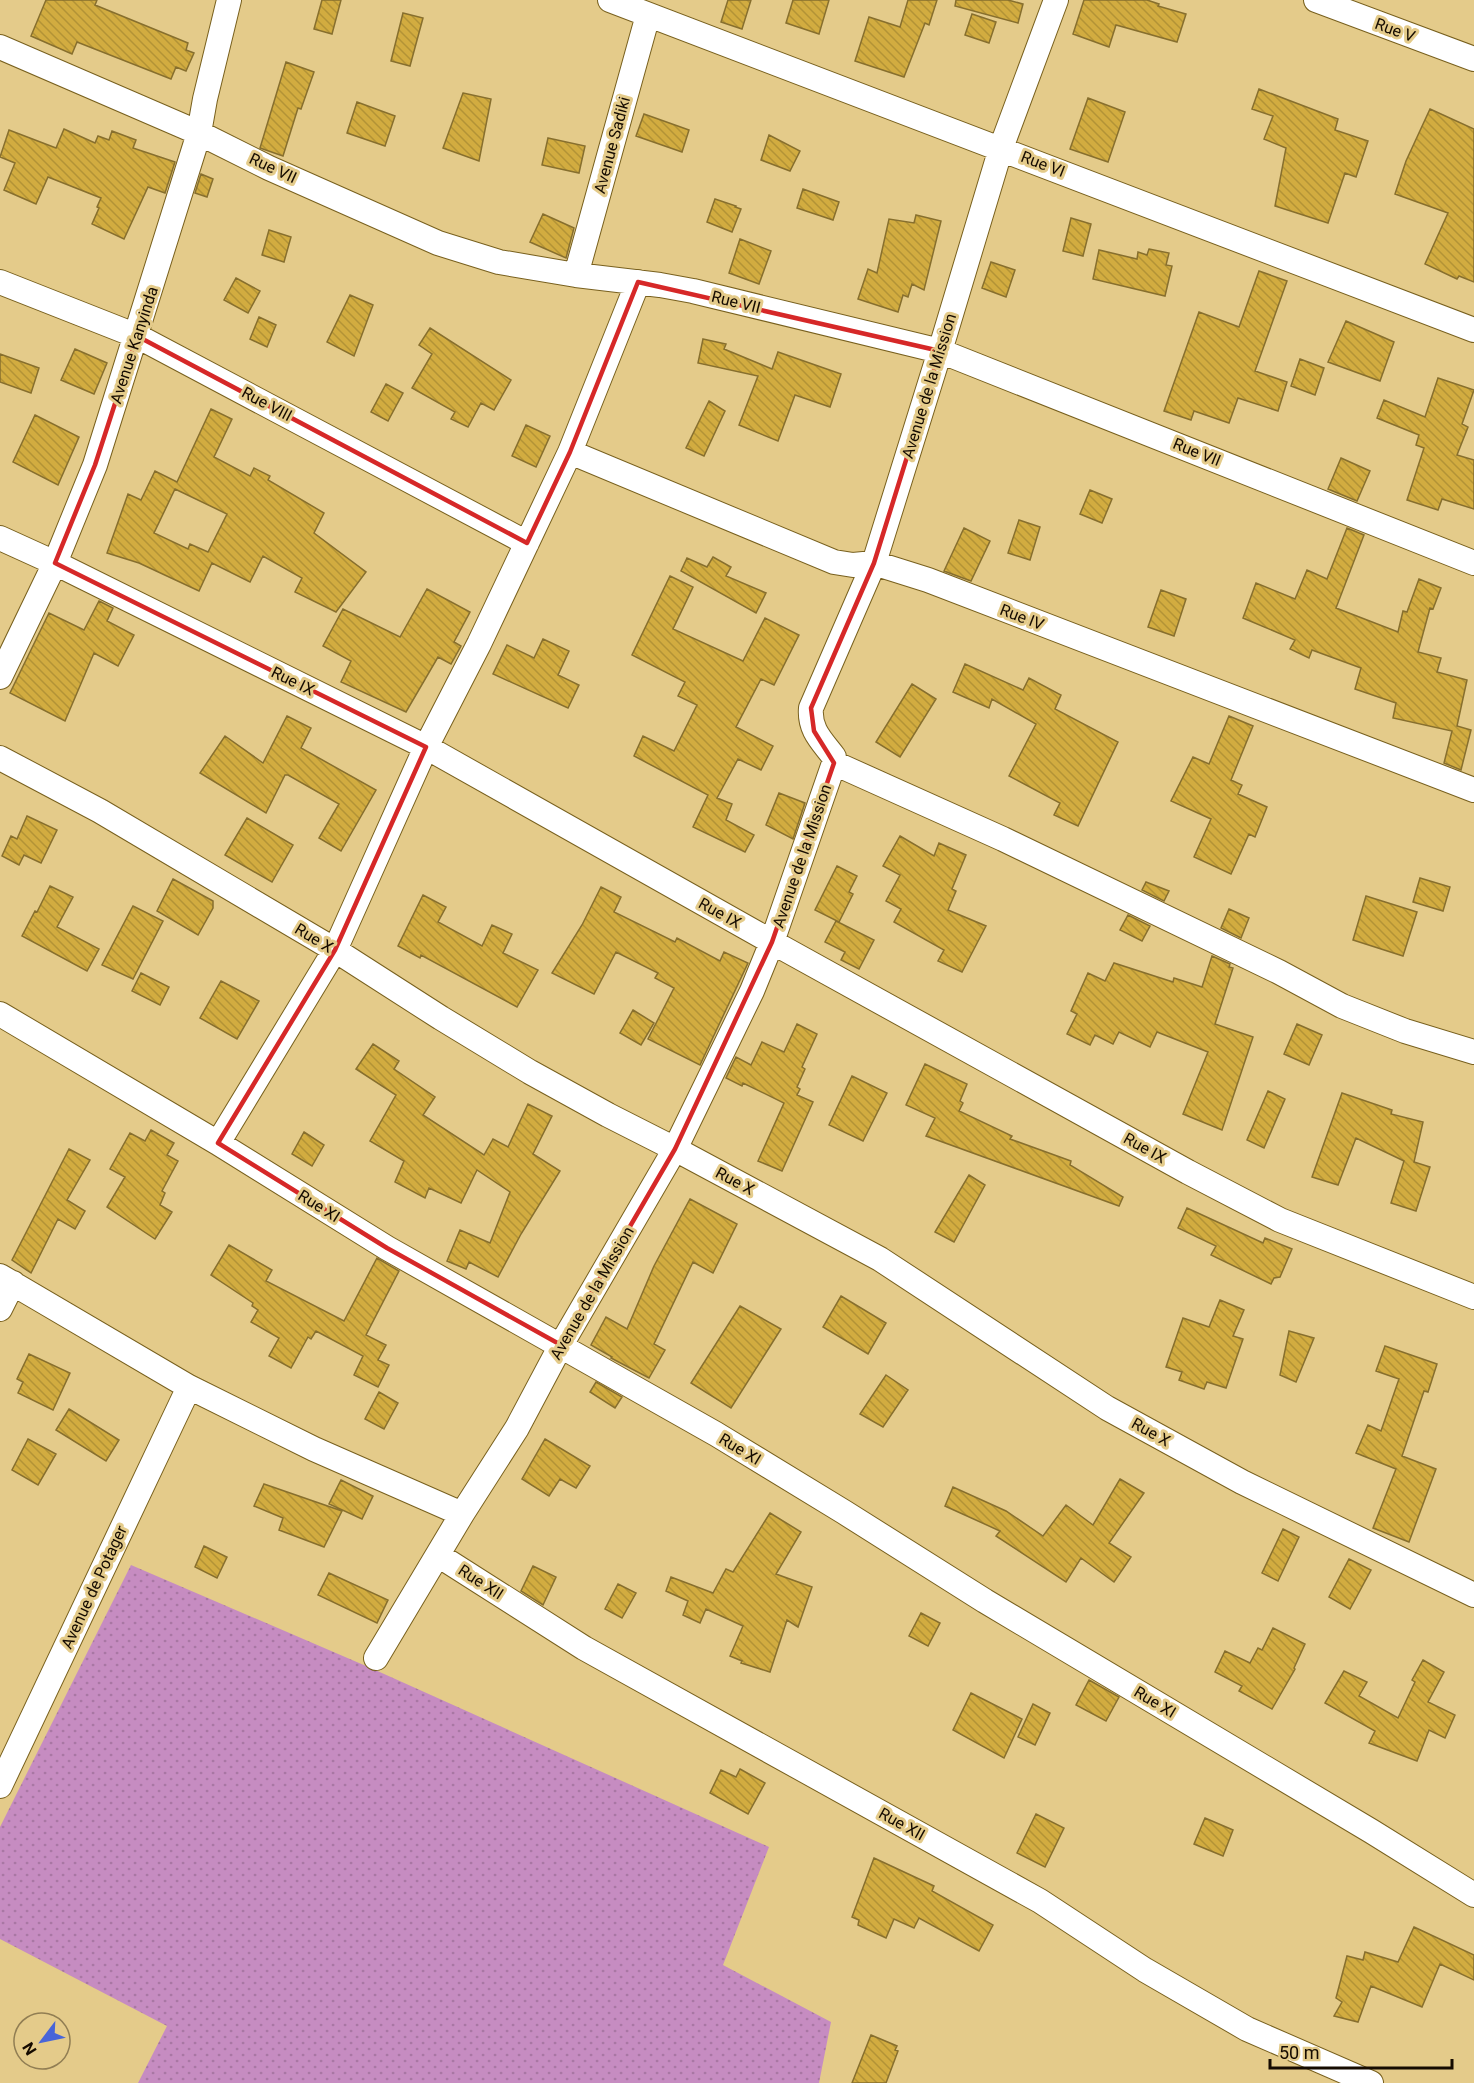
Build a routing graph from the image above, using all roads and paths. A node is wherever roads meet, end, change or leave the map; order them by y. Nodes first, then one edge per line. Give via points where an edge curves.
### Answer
1 (229, 0) edge
2 (610, 0) edge
3 (1056, 0) edge
4 (1316, 0) edge
5 (648, 15) junction
6 (0, 47) edge
7 (1474, 59) edge
8 (199, 133) junction
9 (1001, 148) junction
10 (576, 275) junction
11 (0, 282) edge
12 (638, 282) junction
13 (1474, 330) edge
14 (137, 336) junction
15 (940, 351) junction
16 (570, 452) junction
17 (0, 538) edge
18 (527, 543) junction
19 (1474, 562) edge
20 (55, 563) junction
21 (874, 563) junction
22 (0, 677) edge
23 (426, 747) junction
24 (0, 758) edge
25 (834, 763) junction
26 (1474, 790) edge
27 (772, 942) junction
28 (335, 950) junction
29 (0, 1014) edge
30 (1474, 1052) edge
31 (218, 1143) junction
32 (675, 1149) junction
33 (6, 1279) edge
34 (1474, 1297) edge
35 (0, 1309) edge
36 (561, 1345) junction
37 (189, 1387) junction
38 (462, 1514) junction
39 (438, 1555) junction
40 (1474, 1594) edge
41 (376, 1658) dead end
42 (0, 1786) edge
43 (1474, 1895) edge
44 (1371, 2083) edge

1 - 8 street, Avenue Kanyinda
2 - 5 street, Rue VI
3 - 9 street, Avenue de la Mission
4 - 7 street, Rue V
5 - 9 street, Rue VI
5 - 10 street, Avenue Sadiki
6 - 8 street, Rue VII
8 - 10 street, Rue VII via 438,243 499,262
8 - 14 street, Avenue Kanyinda
9 - 13 street, Rue VI
9 - 15 street, Avenue de la Mission
10 - 12 street, Rue VII
11 - 14 street, Rue VIII
12 - 15 street, Rue VII via 693,291
12 - 16 street
14 - 18 street, Rue VIII
14 - 20 street, Avenue Kanyinda via 95,465
15 - 19 street, Rue VII
15 - 21 street, Avenue de la Mission
16 - 18 street
16 - 21 street, Rue IV via 834,562
17 - 20 street, Rue IX
18 - 23 street
20 - 22 street, Avenue Kanyinda
20 - 23 street, Rue IX
21 - 25 street, Avenue de la Mission via 811,708 814,731 834,757
21 - 26 street, Rue IV via 928,580
23 - 27 street, Rue IX
23 - 28 street
24 - 28 street, Rue X via 100,811
25 - 27 street, Avenue de la Mission
25 - 30 street via 1003,839 1342,1006
27 - 32 street, Avenue de la Mission
27 - 34 street, Rue IX via 1280,1220
28 - 31 street
28 - 32 street, Rue X via 530,1072
29 - 31 street, Rue XI
31 - 36 street, Rue XI via 387,1248
32 - 36 street, Avenue de la Mission
32 - 40 street, Rue X via 880,1259 1107,1408 1242,1482
33 - 35 street
33 - 37 street
36 - 38 street, Avenue de la Mission via 517,1428
36 - 43 street, Rue XI via 725,1440
37 - 38 street via 314,1449
37 - 42 street, Avenue de Potager
38 - 39 street, Avenue de la Mission
39 - 41 street, Avenue de la Mission
39 - 44 street, Rue XII via 584,1648 1040,1901 1145,1970 1247,2029

